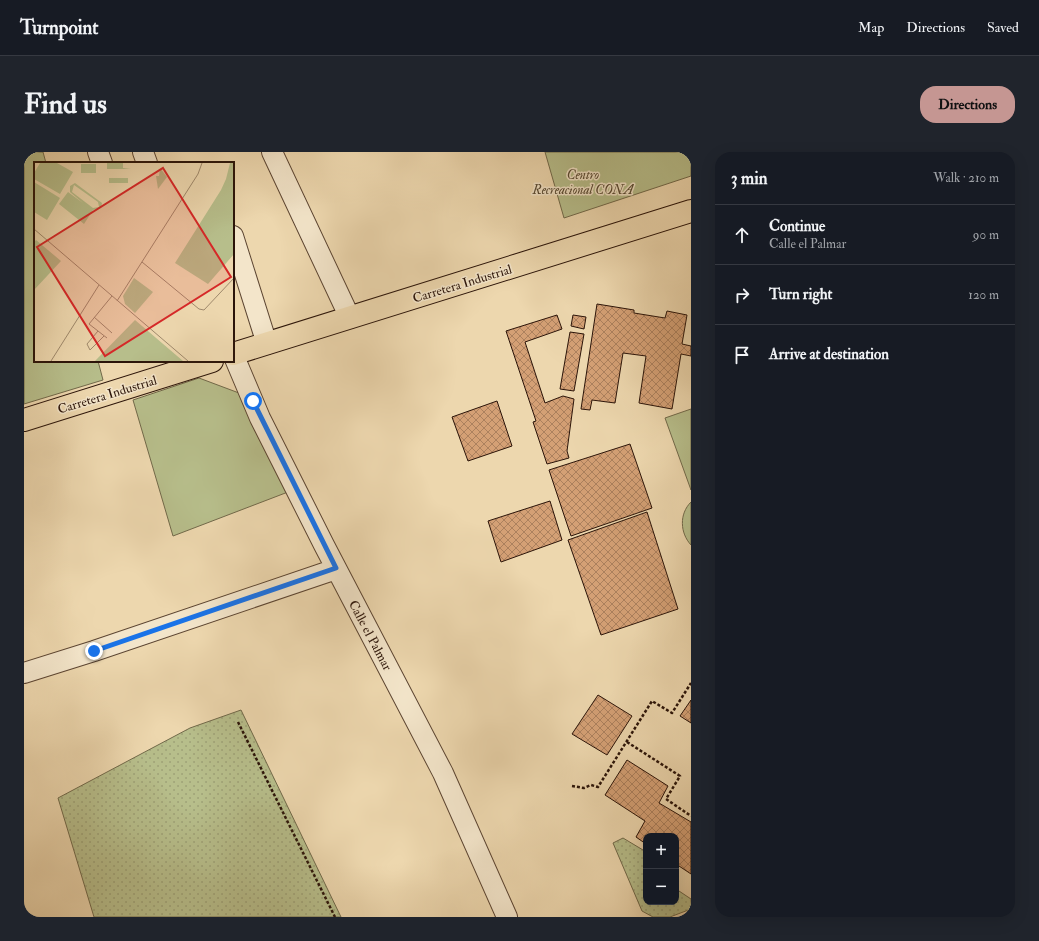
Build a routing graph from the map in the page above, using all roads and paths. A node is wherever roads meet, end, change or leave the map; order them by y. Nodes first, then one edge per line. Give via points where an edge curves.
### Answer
1 (98, 152) edge
2 (143, 152) edge
3 (272, 152) edge
4 (102, 162) edge
5 (146, 162) edge
6 (691, 211) edge
7 (234, 239) edge
8 (350, 318) junction
9 (268, 344) junction
10 (234, 354) edge
11 (234, 356) edge
12 (209, 362) edge
13 (24, 420) edge
14 (336, 568) junction
15 (24, 674) edge
16 (691, 683) edge
17 (238, 722) dead end
18 (627, 742) junction
19 (572, 786) dead end
20 (691, 816) edge
21 (335, 917) edge
22 (507, 917) edge

1 - 4 street
2 - 5 street
3 - 8 street
6 - 8 highway, Carretera Industrial
7 - 9 street
8 - 9 highway, Carretera Industrial
9 - 10 highway, Carretera Industrial
11 - 14 street, Calle el Palmar via 260,418
12 - 13 highway, Carretera Industrial
14 - 15 street
14 - 22 street, Calle el Palmar via 443,773
16 - 18 path via 672,713 652,701
17 - 21 path
18 - 19 path via 598,787
18 - 20 path via 680,776 666,799

